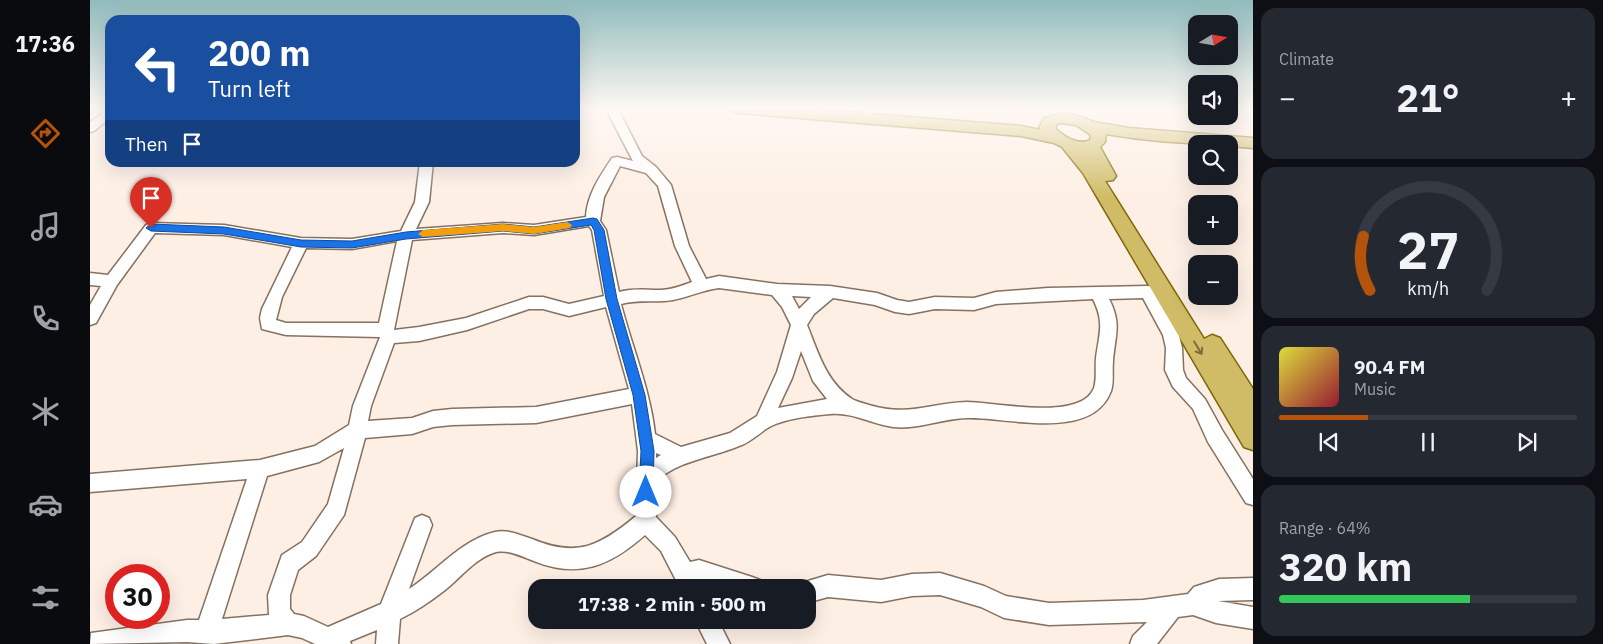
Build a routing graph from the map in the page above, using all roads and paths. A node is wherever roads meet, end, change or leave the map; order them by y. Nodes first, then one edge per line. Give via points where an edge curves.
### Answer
1 (627, 138) edge
2 (1066, 138) edge
3 (1092, 138) edge
4 (1120, 138) edge
5 (1199, 138) edge
6 (1253, 142) edge
7 (1188, 144) edge
8 (1238, 149) edge
9 (1253, 150) edge
10 (426, 167) edge
11 (651, 170) junction
12 (593, 221) junction
13 (406, 235) junction
14 (301, 243) junction
15 (90, 279) edge
16 (112, 281) junction
17 (700, 285) junction
18 (777, 290) junction
19 (830, 292) junction
20 (1156, 292) junction
21 (1098, 293) junction
22 (612, 299) junction
23 (90, 319) edge
24 (798, 324) junction
25 (387, 334) junction
26 (819, 376) junction
27 (639, 395) junction
28 (851, 408) junction
29 (813, 409) junction
30 (1253, 409) edge
31 (764, 421) junction
32 (357, 430) junction
33 (646, 439) junction
34 (1253, 439) edge
35 (679, 455) junction
36 (260, 469) junction
37 (646, 478) junction
38 (90, 483) edge
39 (1253, 496) edge
40 (646, 521) junction
41 (422, 525) dead end
42 (688, 579) edge
43 (691, 579) edge
44 (724, 579) edge
45 (816, 589) edge
46 (1253, 589) edge
47 (1183, 605) junction
48 (389, 614) junction
49 (1253, 618) edge
50 (288, 624) junction
51 (711, 629) edge
52 (205, 638) edge
53 (334, 641) edge
54 (92, 644) edge
55 (387, 644) edge
56 (719, 644) edge
57 (1141, 644) edge

1 - 11 street via 637,158
2 - 20 main road via 1090,170
3 - 30 main road via 1103,170
4 - 7 main road
5 - 6 main road
8 - 9 main road
10 - 13 street via 422,202
11 - 12 street via 617,161 598,194
11 - 17 street via 664,185 682,246
12 - 13 street via 534,230 503,228
12 - 22 street via 599,230
13 - 14 street via 352,244
13 - 25 street
14 - 16 street via 224,230 151,228
14 - 25 street via 272,304 266,320 268,325 286,329
15 - 16 street
16 - 23 street
17 - 18 street via 719,282
17 - 22 street via 674,294
18 - 19 street
18 - 24 street via 788,303
19 - 21 street via 878,298 909,308 935,303 974,304 996,298
19 - 24 street via 806,309
20 - 21 street
20 -> 34 main road
20 - 39 street via 1171,335 1174,370 1179,382 1199,404
21 - 28 street via 1110,318 1101,394 1091,404 1069,413 1041,416 974,410 914,419 895,419
22 - 25 street via 569,310 530,303 467,324 419,334
22 - 27 street
24 - 26 street
24 - 31 street via 786,372
25 - 32 street via 382,359 362,406
26 - 28 street via 834,395
26 - 29 street
27 - 32 street via 536,415 452,417 412,426
27 - 33 street
28 - 29 street via 835,405
29 - 31 street
31 - 35 street via 737,439
32 - 36 street via 319,453
32 - 50 street via 337,508 309,549 290,563 285,574 279,594 279,613
33 - 35 street
33 - 37 street
35 - 37 street via 654,469
36 - 38 street
36 - 52 street
37 - 40 street
40 - 42 street via 668,544
40 - 48 street via 619,545 573,561 552,558 517,544 498,541 480,547 430,588
41 - 48 street
43 - 44 street via 699,571
45 - 47 street via 828,586 881,591 940,584 976,594 1004,607 1049,614 1143,611
46 - 47 street via 1219,590
47 - 49 street
47 - 57 street
48 - 53 street
48 - 55 street
50 - 52 street
50 - 53 street via 304,627
51 - 56 street
52 - 54 street via 187,631

